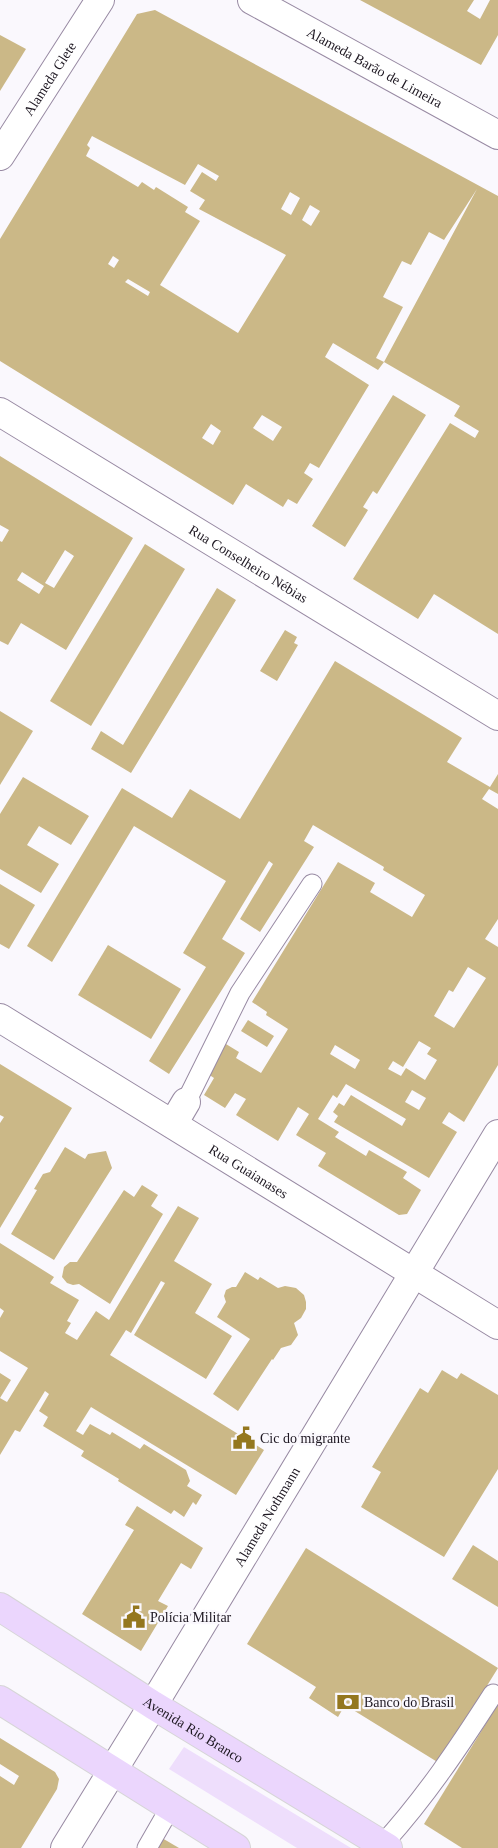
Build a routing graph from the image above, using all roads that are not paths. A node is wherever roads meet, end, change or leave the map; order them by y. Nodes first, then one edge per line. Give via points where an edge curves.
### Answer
1 (100, 0) edge
2 (252, 0) edge
3 (498, 135) edge
4 (0, 156) edge
5 (0, 412) edge
6 (498, 716) edge
7 (312, 884) dead end
8 (0, 1018) edge
9 (180, 1113) junction
10 (498, 1134) edge
11 (414, 1273) junction
12 (498, 1325) edge
13 (0, 1607) edge
14 (493, 1694) dead end
15 (0, 1700) edge
16 (153, 1705) junction
17 (113, 1771) junction
18 (170, 1808) junction
19 (385, 1846) edge
20 (65, 1848) edge
21 (147, 1848) edge
22 (236, 1848) edge

1 - 4 street, Alameda Glete
2 - 3 street, Alameda Barão de Limeira
5 - 6 street, Rua Conselheiro Nébias
7 - 9 lane via 240,993
8 - 9 street, Rua Guaianases
9 - 11 street, Rua Guaianases
10 - 11 street, Alameda Nothmann
11 - 12 street, Rua Guaianases
11 - 16 street, Alameda Nothmann
13 - 16 main road, Avenida Rio Branco
14 - 19 lane via 455,1753
15 - 17 main road
16 - 17 street, Alameda Nothmann
16 - 19 main road, Avenida Rio Branco
17 - 18 main road
17 - 20 street, Alameda Nothmann
18 - 21 lane
18 - 22 main road

